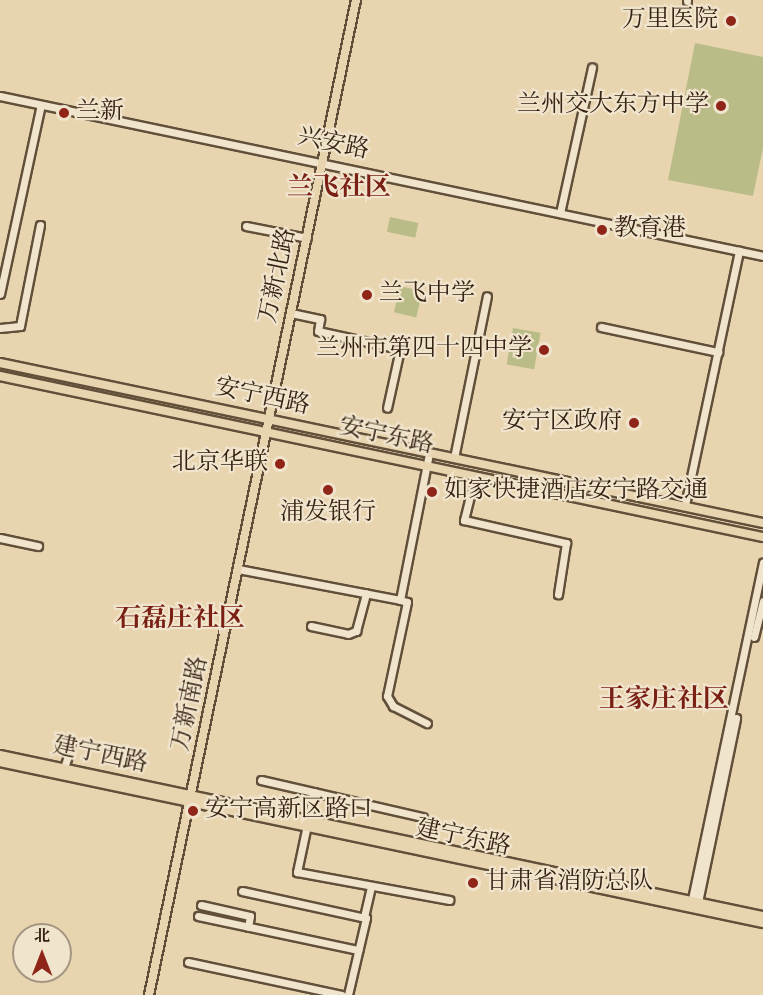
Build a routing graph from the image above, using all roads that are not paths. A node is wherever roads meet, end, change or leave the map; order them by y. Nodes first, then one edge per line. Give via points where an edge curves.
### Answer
1 (356, 0) edge
2 (592, 67) dead end
3 (0, 96) edge
4 (41, 105) junction
5 (322, 162) junction
6 (561, 213) junction
7 (40, 225) dead end
8 (246, 226) dead end
9 (306, 238) junction
10 (739, 251) junction
11 (763, 256) edge
12 (0, 294) edge
13 (487, 296) dead end
14 (291, 313) junction
15 (601, 327) dead end
16 (0, 328) edge
17 (718, 352) junction
18 (0, 363) edge
19 (0, 376) edge
20 (387, 408) dead end
21 (268, 419) junction
22 (266, 432) junction
23 (429, 453) junction
24 (454, 458) junction
25 (426, 466) junction
26 (480, 477) junction
27 (685, 505) junction
28 (763, 523) edge
29 (763, 537) edge
30 (0, 538) edge
31 (38, 546) dead end
32 (763, 563) edge
33 (238, 569) junction
34 (366, 593) junction
35 (558, 594) dead end
36 (400, 600) junction
37 (763, 601) edge
38 (311, 626) dead end
39 (427, 723) dead end
40 (0, 755) edge
41 (68, 756) dead end
42 (0, 762) edge
43 (64, 768) junction
44 (261, 780) dead end
45 (314, 792) junction
46 (192, 800) junction
47 (423, 817) dead end
48 (309, 825) junction
49 (371, 887) junction
50 (243, 891) dead end
51 (448, 900) dead end
52 (201, 905) dead end
53 (694, 905) junction
54 (198, 916) dead end
55 (763, 916) edge
56 (364, 917) junction
57 (763, 923) edge
58 (248, 927) junction
59 (358, 950) junction
60 (188, 962) dead end
61 (149, 995) edge
62 (342, 995) edge
63 (348, 995) edge

1 - 5 main road, 万新北路
2 - 6 street
3 - 4 street, 兴安路
4 - 5 street, 兴安路
4 - 12 street
5 - 6 street, 兴安路
5 - 9 main road, 万新北路
6 - 10 street, 兴安路
7 - 16 street via 20,326
8 - 9 street
9 - 14 main road, 万新北路
10 - 11 street, 兴安路
10 - 17 street
13 - 24 street
14 - 20 street via 320,319 318,331 400,349
14 - 21 main road, 万新北路
15 - 17 street
17 - 27 street
18 - 21 main road, 安宁西路
19 - 22 main road, 安宁东路
21 - 22 main road, 万新南路
21 - 23 main road, 安宁西路
22 - 25 main road, 安宁东路
22 - 33 main road, 万新南路
23 - 24 main road, 安宁西路
23 - 25 street
24 - 27 main road, 安宁西路
25 - 26 main road, 安宁东路
25 - 36 street
26 - 29 main road, 安宁东路
26 - 35 street via 464,520 566,543
27 - 28 main road, 安宁西路
30 - 31 street
32 - 53 street
33 - 34 street
33 - 46 main road, 万新南路
34 - 36 street
34 - 38 street via 356,631 348,634
36 - 39 street via 407,602 387,696 398,710
37 - 53 street
40 - 43 main road, 建宁西路
41 - 43 street
42 - 46 main road, 建宁西路
43 - 46 main road, 建宁西路
44 - 45 street
45 - 47 street
45 - 48 street
46 - 48 main road, 建宁东路
46 - 61 main road, 万新南路
48 - 49 street via 297,872
48 - 53 main road, 建宁东路
49 - 51 street
49 - 56 street
50 - 56 street
52 - 58 street via 250,916
53 - 55 main road, 建宁东路
53 - 57 main road, 建宁东路
54 - 58 street
56 - 59 street
58 - 59 street
59 - 63 street
60 - 62 street

